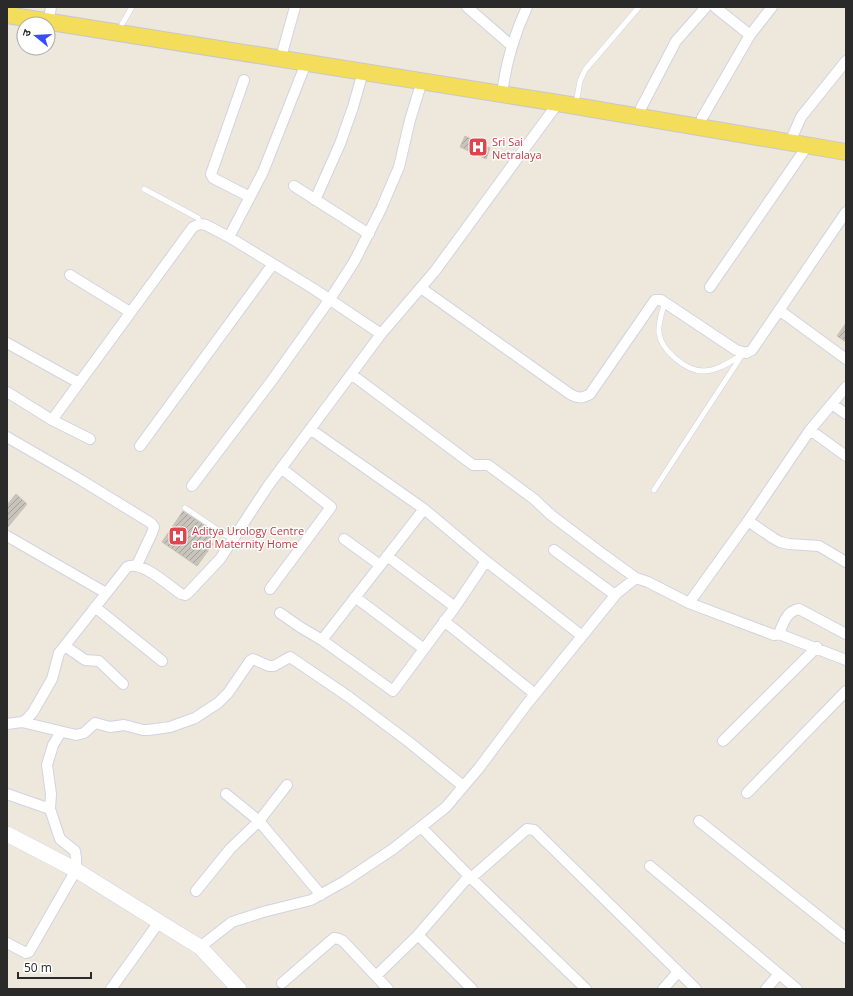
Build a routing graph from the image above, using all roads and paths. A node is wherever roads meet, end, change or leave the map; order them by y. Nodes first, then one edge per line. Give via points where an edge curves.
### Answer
1 (17, 7) edge
2 (132, 7) edge
3 (295, 7) edge
4 (467, 7) edge
5 (527, 7) edge
6 (639, 7) edge
7 (706, 7) edge
8 (715, 7) edge
9 (772, 7) edge
10 (51, 10) edge
11 (7, 15) edge
12 (122, 24) junction
13 (750, 35) junction
14 (512, 46) junction
15 (283, 50) junction
16 (846, 61) edge
17 (306, 63) junction
18 (363, 72) junction
19 (244, 80) dead end
20 (422, 81) junction
21 (503, 87) junction
22 (577, 98) junction
23 (558, 103) junction
24 (641, 108) junction
25 (702, 118) junction
26 (792, 136) junction
27 (846, 141) edge
28 (808, 145) junction
29 (846, 152) edge
30 (294, 186) dead end
31 (144, 189) dead end
32 (250, 197) junction
33 (315, 200) junction
34 (846, 212) edge
35 (200, 224) junction
36 (369, 234) junction
37 (229, 237) junction
38 (273, 264) junction
39 (70, 275) dead end
40 (710, 287) dead end
41 (421, 288) junction
42 (330, 299) junction
43 (665, 302) junction
44 (779, 310) junction
45 (130, 312) junction
46 (381, 334) junction
47 (7, 342) edge
48 (744, 354) junction
49 (846, 358) edge
50 (351, 374) junction
51 (79, 383) junction
52 (846, 387) edge
53 (7, 392) edge
54 (832, 404) junction
55 (846, 414) edge
56 (52, 420) junction
57 (310, 429) junction
58 (810, 430) junction
59 (7, 437) edge
60 (90, 439) dead end
61 (140, 446) dead end
62 (846, 456) edge
63 (281, 468) junction
64 (192, 486) dead end
65 (654, 490) dead end
66 (185, 508) dead end
67 (424, 508) junction
68 (748, 521) junction
69 (7, 536) edge
70 (344, 539) dead end
71 (233, 540) junction
72 (554, 550) dead end
73 (387, 556) junction
74 (486, 561) junction
75 (846, 562) edge
76 (137, 565) junction
77 (380, 565) junction
78 (636, 578) junction
79 (270, 589) dead end
80 (106, 593) junction
81 (615, 595) junction
82 (355, 597) junction
83 (689, 603) junction
84 (95, 607) junction
85 (455, 607) junction
86 (280, 613) dead end
87 (444, 622) junction
88 (779, 634) junction
89 (846, 634) edge
90 (582, 636) junction
91 (322, 640) junction
92 (65, 646) junction
93 (816, 648) junction
94 (424, 649) junction
95 (162, 660) dead end
96 (846, 660) edge
97 (123, 684) dead end
98 (535, 694) junction
99 (844, 696) edge
100 (22, 722) junction
101 (7, 724) edge
102 (61, 732) junction
103 (723, 741) dead end
104 (287, 785) dead end
105 (464, 786) junction
106 (747, 793) dead end
107 (7, 794) edge
108 (226, 794) dead end
109 (50, 809) junction
110 (259, 821) junction
111 (699, 821) dead end
112 (421, 827) junction
113 (7, 834) edge
114 (650, 866) dead end
115 (76, 870) junction
116 (470, 877) junction
117 (196, 891) dead end
118 (320, 895) junction
119 (159, 922) junction
120 (418, 935) junction
121 (846, 938) edge
122 (7, 942) edge
123 (200, 947) junction
124 (678, 972) junction
125 (779, 974) junction
126 (376, 976) junction
127 (282, 983) dead end
128 (111, 989) edge
129 (239, 989) edge
130 (388, 989) edge
131 (472, 989) edge
132 (586, 989) edge
133 (663, 989) edge
134 (696, 989) edge
135 (766, 989) edge
136 (797, 989) edge

1 - 10 main road
2 - 12 lane
3 - 15 street
4 - 14 street
5 - 14 street
6 - 22 lane via 585,70
7 - 24 street via 676,41
8 - 13 street
9 - 13 street
10 - 12 main road
11 - 17 main road
12 - 15 main road
13 - 25 street
14 - 21 street
15 - 21 main road
16 - 26 street via 801,117
17 - 18 main road
17 - 32 street via 263,172
18 - 20 main road
18 - 33 street via 340,144
19 - 32 street via 210,174
20 - 23 main road
20 - 36 street via 399,167
21 - 22 main road
22 - 24 main road
23 - 26 main road
23 - 41 street
24 - 25 main road
25 - 26 main road
26 - 27 main road
26 - 28 main road
28 - 29 main road
28 - 40 street
30 - 33 street
31 - 35 lane via 198,218
32 - 37 street
33 - 36 street
34 - 44 street
35 - 37 street
35 - 45 street via 193,226
36 - 42 street
37 - 38 street
38 - 42 street
38 - 61 street
39 - 45 street
41 - 43 street via 570,394 584,398 590,394 655,300
41 - 46 street
42 - 46 street
42 - 64 street
43 - 48 street
43 - 48 lane via 659,333 664,346 687,366 702,371 717,369
44 - 48 street via 752,350
44 - 49 street
45 - 51 street
46 - 50 street
47 - 51 street
48 - 65 lane
50 - 57 street
50 - 78 street via 473,465 488,465
51 - 56 street
52 - 54 street
53 - 56 street
54 - 55 street
54 - 58 street
56 - 60 street
57 - 63 street
57 - 67 street
58 - 62 street
58 - 68 street
59 - 76 street via 151,523 154,527 152,533
63 - 71 street
63 - 79 street via 331,507
66 - 71 lane
67 - 73 street
67 - 74 street
68 - 75 street via 780,542 819,546
68 - 83 street
69 - 80 street
70 - 77 street
71 - 76 street via 220,559 185,595
72 - 81 street
73 - 77 street
73 - 85 street
74 - 85 street
74 - 90 street
76 - 80 street via 127,567
77 - 82 street
78 - 81 street
78 - 83 street
80 - 84 street
81 - 90 street
82 - 91 street
82 - 94 street
83 - 88 street via 768,634
84 - 92 street
84 - 95 street
85 - 87 street
86 - 91 street
87 - 94 street
87 - 98 street
88 - 89 street via 788,614 799,609
88 - 93 street
90 - 98 street
91 - 94 street via 393,691
92 - 97 street via 85,660 99,661
92 - 100 street via 59,653 52,679 33,712
93 - 96 street
93 - 103 street
98 - 105 street
99 - 106 street
100 - 101 street
100 - 102 street
102 - 105 street via 79,735 95,723 110,727 130,726 143,730 170,727 195,718 218,703 253,659 274,666 290,657 349,697
102 - 109 street via 53,745 47,765 51,794
104 - 110 street
105 - 112 street via 446,807
107 - 109 street
108 - 110 street
109 - 115 street via 60,839 75,851
110 - 117 street via 230,849
110 - 118 street
111 - 121 street
112 - 116 street
112 - 118 street via 393,849
113 - 115 street
114 - 125 street
115 - 119 street
115 - 122 street via 29,952 26,953
116 - 120 street
116 - 124 street via 526,829 534,830
116 - 132 street
118 - 123 street via 311,900 232,922
119 - 123 street
119 - 128 street
120 - 126 street
120 - 131 street
123 - 129 street
124 - 133 street
124 - 134 street
125 - 135 street
125 - 136 street
126 - 127 street via 343,942 334,938
126 - 130 street

